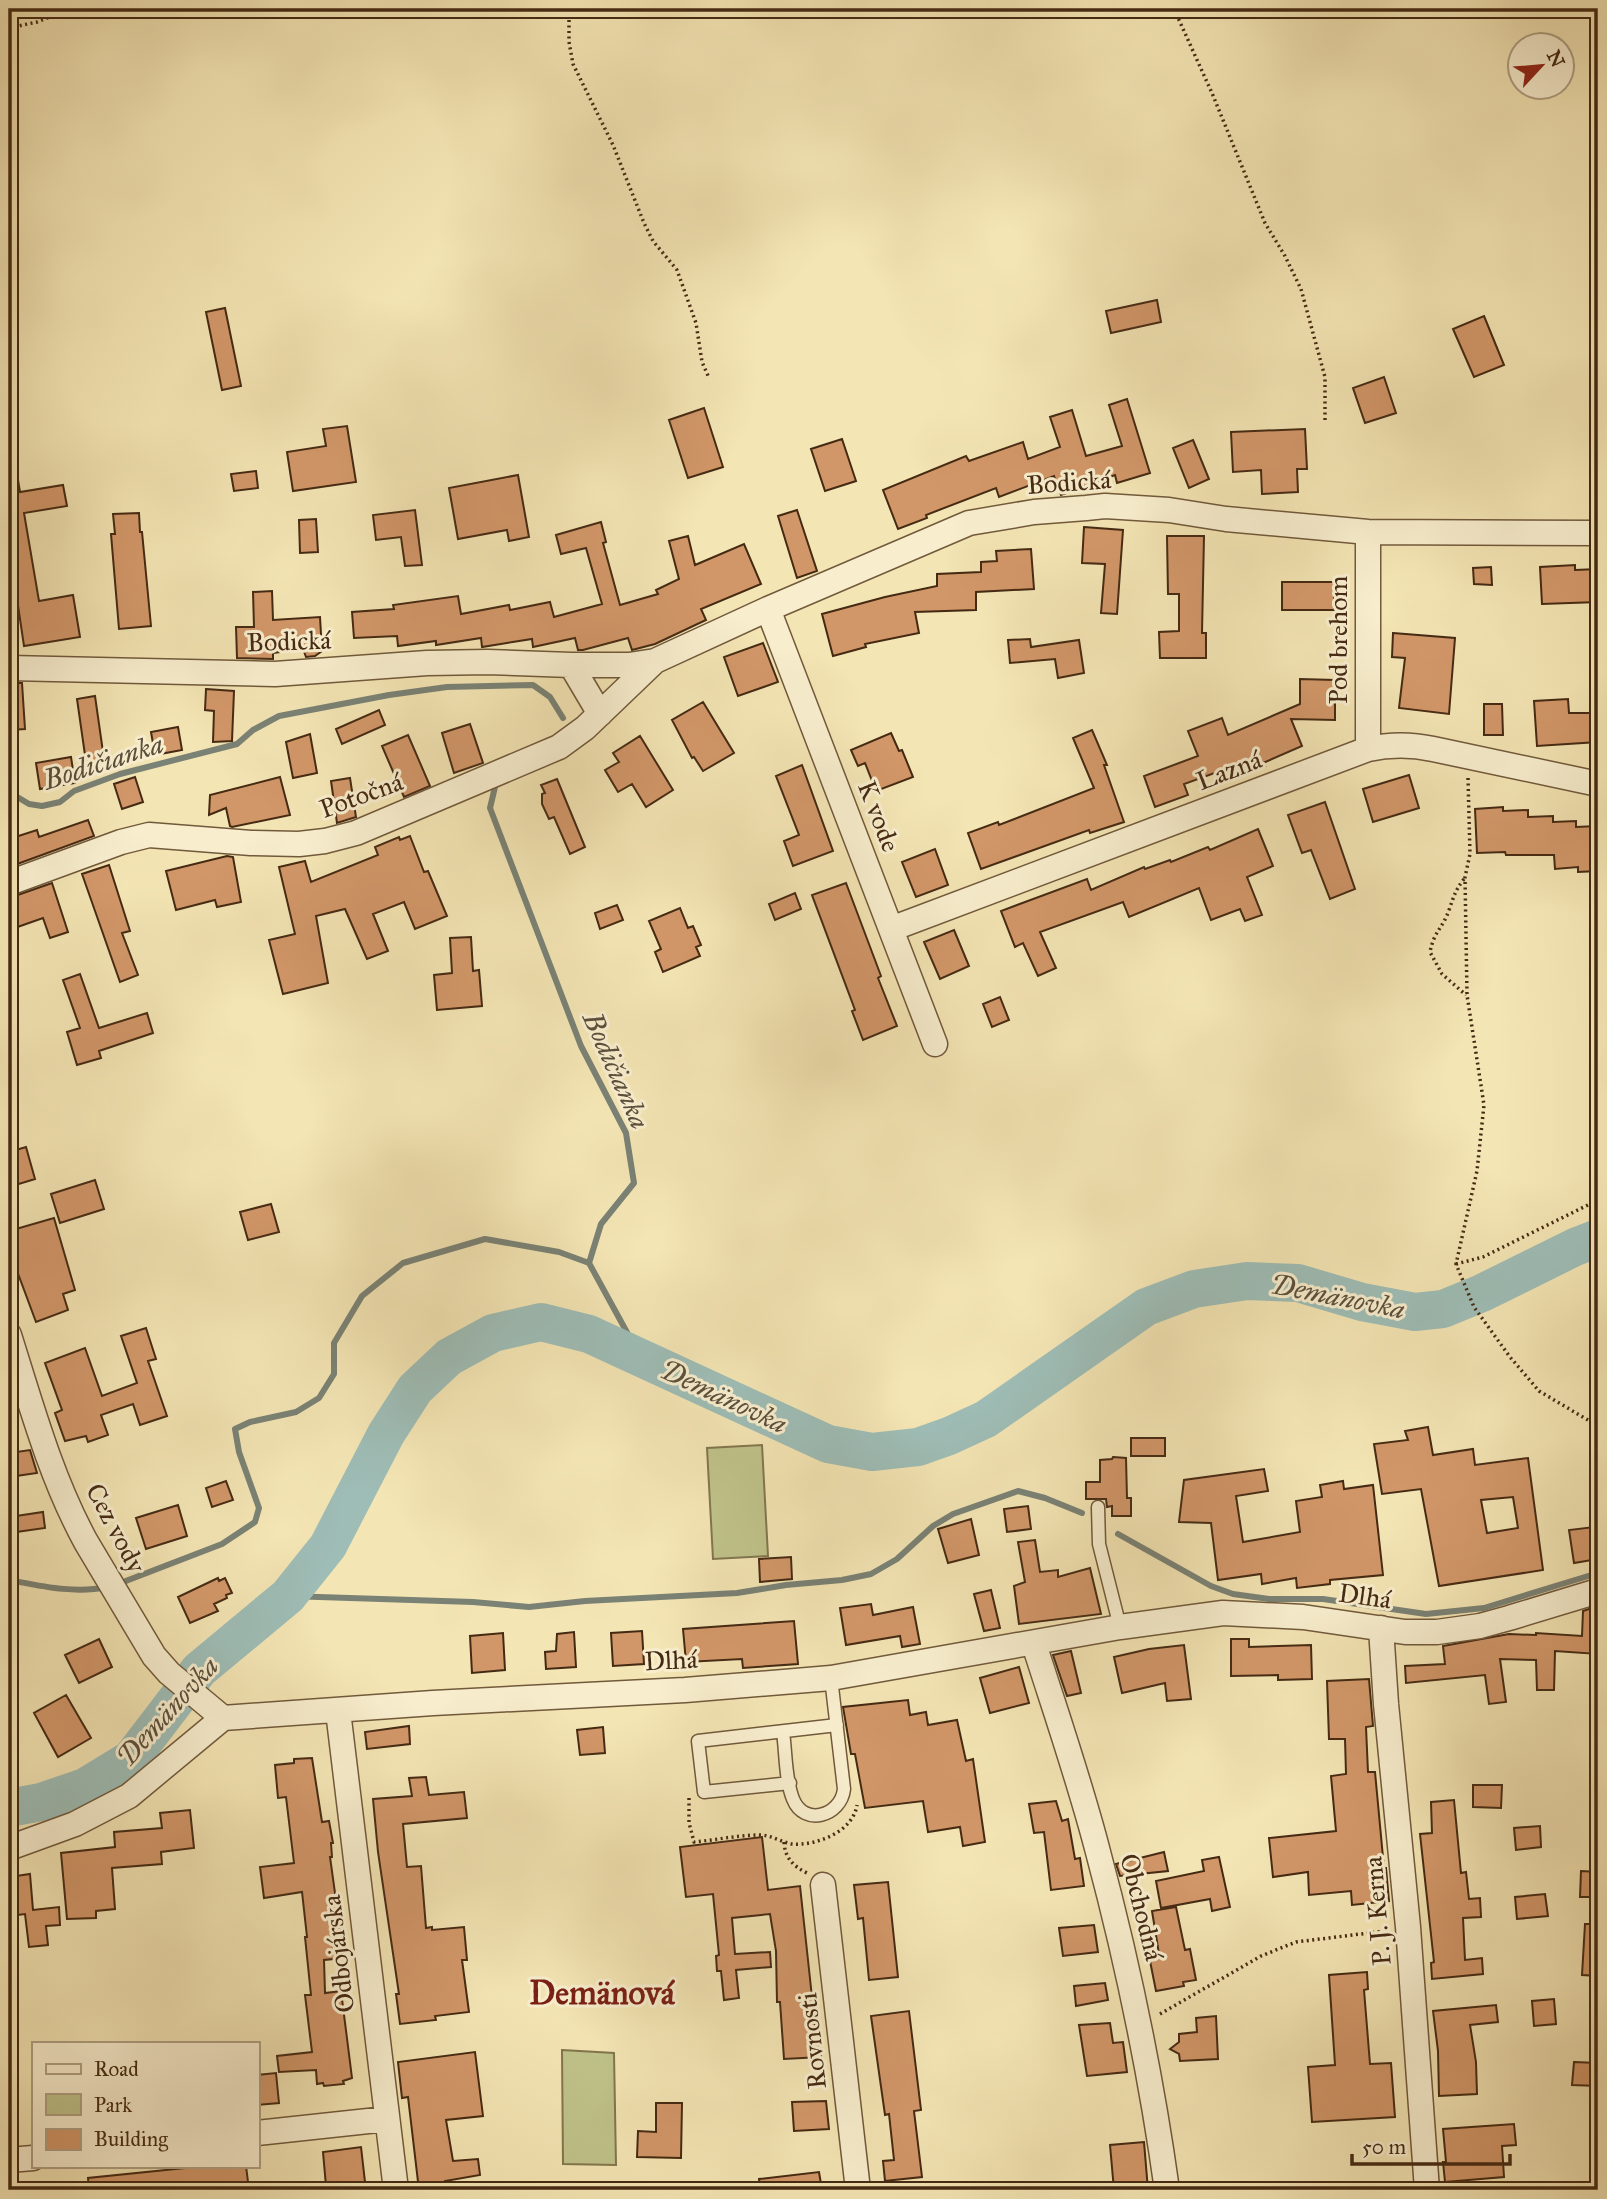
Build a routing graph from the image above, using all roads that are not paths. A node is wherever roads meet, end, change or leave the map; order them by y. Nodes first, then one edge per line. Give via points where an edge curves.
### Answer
1 (1368, 532) junction
2 (1598, 533) edge
3 (768, 609) junction
4 (655, 660) junction
5 (571, 665) junction
6 (9, 668) edge
7 (600, 714) junction
8 (1368, 749) junction
9 (1598, 784) edge
10 (9, 883) edge
11 (891, 929) junction
12 (934, 1044) dead end
13 (9, 1335) edge
14 (1098, 1507) dead end
15 (1598, 1591) edge
16 (1120, 1627) junction
17 (1381, 1628) junction
18 (1034, 1644) junction
19 (831, 1678) junction
20 (338, 1711) junction
21 (223, 1718) junction
22 (837, 1725) junction
23 (783, 1732) junction
24 (790, 1783) junction
25 (9, 1848) edge
26 (823, 1885) road end
27 (387, 2119) junction
28 (259, 2133) edge
29 (32, 2158) edge
30 (9, 2160) edge
31 (396, 2190) edge
32 (858, 2190) edge
33 (1167, 2190) edge
34 (1427, 2190) edge

1 - 2 street, Bodická
1 - 3 street, Bodická via 1105,506 1034,512 970,523
1 - 8 street, Pod brehom
3 - 4 street, Bodická
3 - 11 street, K vode
4 - 5 street, Bodická
4 - 7 street, Potočná
5 - 6 street, Bodická via 464,662 275,674
5 - 7 street
7 - 10 street, Potočná via 559,747 343,837 312,844 280,844 149,835
8 - 9 street, Lazná via 1408,744
8 - 11 street, Lazná
11 - 12 street, K vode
13 - 21 street, Cez vody via 76,1524 154,1656
14 - 16 lane via 1098,1544
15 - 17 street, Dlhá via 1458,1630
16 - 17 street, Dlhá via 1223,1613 1303,1617
16 - 18 street, Dlhá
17 - 34 street, P. J. Kerna
18 - 19 street, Dlhá
18 - 33 street, Obchodná via 1098,1852 1140,2026
19 - 20 street, Dlhá
19 - 22 lane
20 - 21 street, Dlhá
20 - 27 street, Odbojárska
21 - 25 street via 129,1796 75,1825
22 - 23 lane
22 - 24 lane via 844,1789 839,1805 820,1816 805,1813 794,1802
23 - 24 lane
23 - 24 lane via 698,1741 704,1792
26 - 32 street, Rovnosti
27 - 28 street
27 - 31 street, Odbojárska
29 - 30 street

